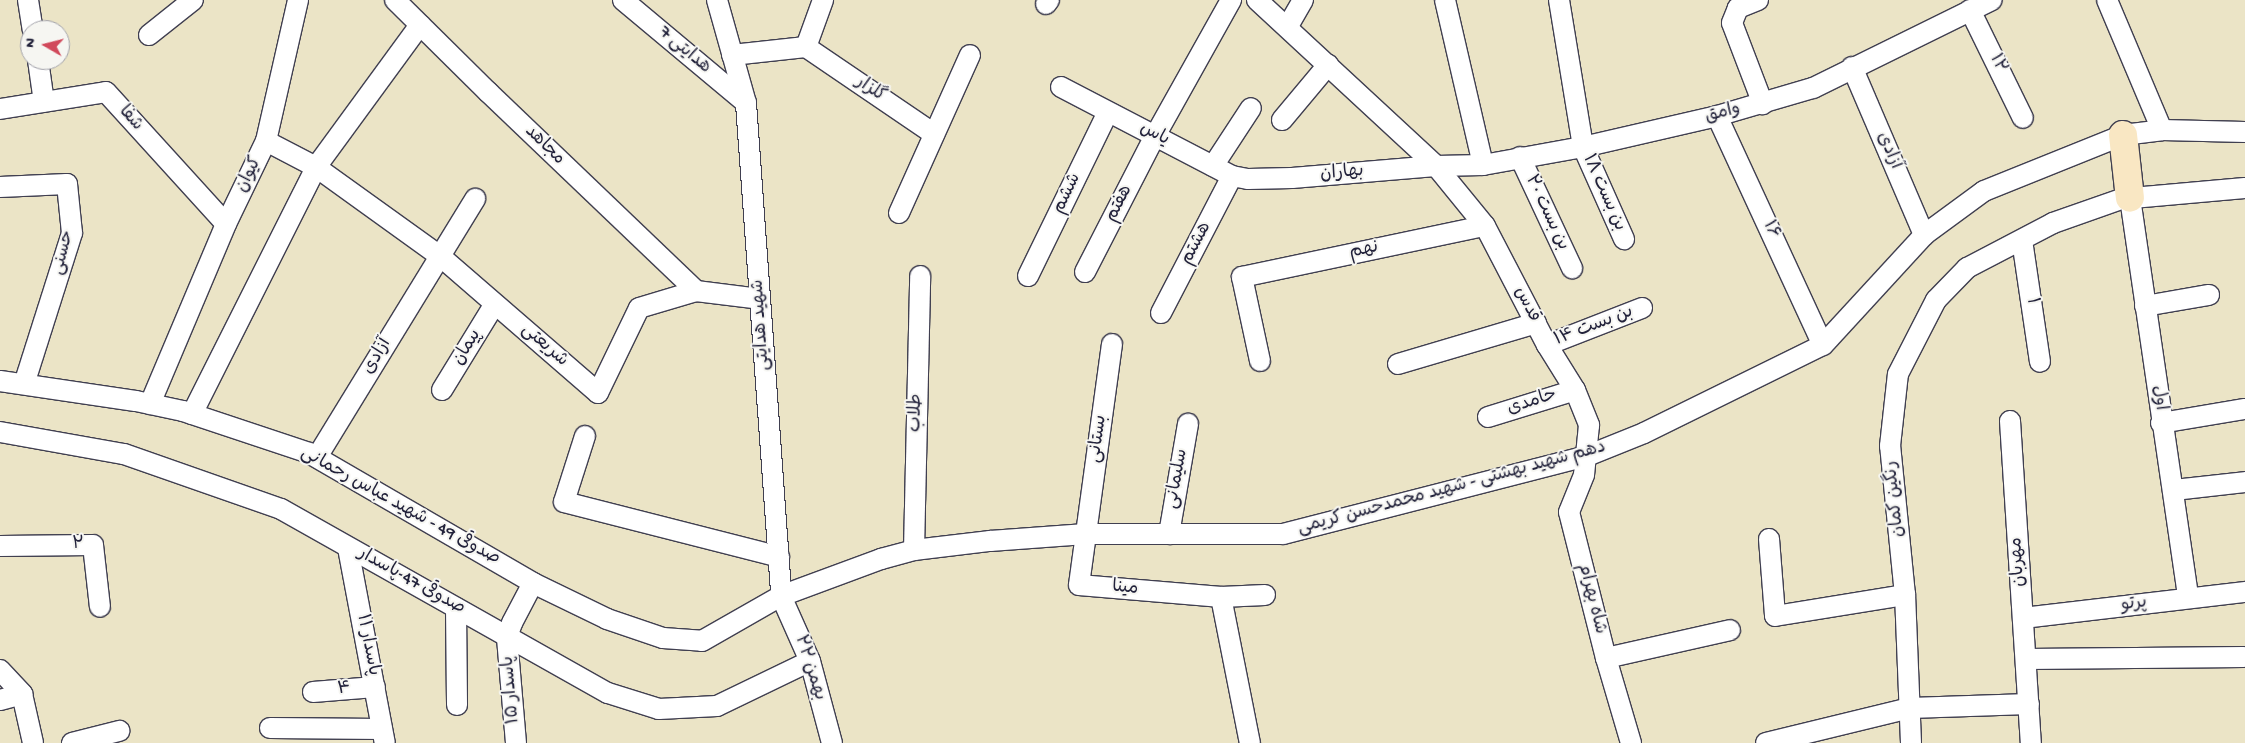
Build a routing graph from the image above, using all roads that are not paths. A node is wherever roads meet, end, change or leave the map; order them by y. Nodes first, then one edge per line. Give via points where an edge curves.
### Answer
1 (28, 0) edge
2 (193, 0) edge
3 (298, 0) edge
4 (395, 0) edge
5 (623, 0) edge
6 (718, 0) edge
7 (823, 0) edge
8 (1231, 0) edge
9 (1258, 0) edge
10 (1303, 0) edge
11 (1446, 0) edge
12 (1559, 0) edge
13 (1758, 0) edge
14 (1992, 0) edge
15 (2107, 0) edge
16 (1970, 10) junction
17 (31, 20) edge
18 (420, 24) junction
19 (1288, 26) junction
20 (149, 35) dead end
21 (806, 47) junction
22 (732, 55) junction
23 (970, 55) dead end
24 (1328, 65) junction
25 (1852, 67) junction
26 (39, 70) edge
27 (1061, 87) dead end
28 (44, 102) junction
29 (746, 103) junction
30 (1763, 104) junction
31 (1251, 108) dead end
32 (0, 109) edge
33 (1108, 112) junction
34 (1717, 116) junction
35 (2023, 118) dead end
36 (1282, 120) dead end
37 (2162, 130) junction
38 (2245, 132) edge
39 (934, 134) junction
40 (2123, 135) junction
41 (1155, 136) junction
42 (266, 141) junction
43 (1583, 147) junction
44 (1520, 157) junction
45 (1483, 165) junction
46 (1213, 166) junction
47 (1436, 166) junction
48 (316, 167) junction
49 (1240, 177) junction
50 (0, 187) edge
51 (2245, 188) edge
52 (475, 198) dead end
53 (2130, 198) junction
54 (898, 212) dead end
55 (226, 224) junction
56 (1486, 226) junction
57 (1924, 235) junction
58 (1624, 239) dead end
59 (2022, 240) junction
60 (440, 256) junction
61 (1572, 268) dead end
62 (1085, 272) dead end
63 (920, 276) dead end
64 (1028, 276) dead end
65 (696, 290) junction
66 (2209, 295) dead end
67 (760, 298) junction
68 (494, 305) junction
69 (2145, 306) junction
70 (1642, 308) dead end
71 (1161, 313) dead end
72 (1536, 323) junction
73 (1112, 344) dead end
74 (1547, 345) junction
75 (1823, 345) junction
76 (1260, 361) dead end
77 (2040, 362) dead end
78 (1398, 364) dead end
79 (0, 381) edge
80 (24, 384) junction
81 (442, 390) dead end
82 (1575, 390) junction
83 (150, 404) junction
84 (2245, 409) edge
85 (192, 414) junction
86 (1488, 417) dead end
87 (2010, 421) dead end
88 (2162, 423) junction
89 (1188, 424) dead end
90 (0, 432) edge
91 (585, 436) dead end
92 (1586, 456) junction
93 (317, 458) junction
94 (2245, 482) edge
95 (2174, 490) junction
96 (1086, 534) junction
97 (1168, 534) junction
98 (1768, 540) dead end
99 (0, 546) edge
100 (348, 548) junction
101 (914, 550) junction
102 (779, 557) junction
103 (530, 588) junction
104 (2245, 592) edge
105 (1265, 595) dead end
106 (1905, 595) junction
107 (782, 596) junction
108 (1221, 597) junction
109 (2188, 598) junction
110 (100, 607) dead end
111 (456, 608) junction
112 (2023, 618) junction
113 (510, 630) junction
114 (1730, 630) dead end
115 (2244, 657) dead end
116 (1606, 658) junction
117 (2026, 659) junction
118 (810, 661) junction
119 (0, 670) edge
120 (375, 687) junction
121 (313, 692) dead end
122 (22, 694) junction
123 (0, 700) edge
124 (2029, 704) junction
125 (456, 705) dead end
126 (1910, 708) junction
127 (270, 728) dead end
128 (120, 731) dead end
129 (384, 736) edge
130 (33, 743) edge
131 (72, 743) edge
132 (516, 743) edge
133 (832, 743) edge
134 (1250, 743) edge
135 (1631, 743) edge
136 (1766, 743) edge
137 (1911, 743) edge
138 (2031, 743) edge

1 - 17 street
2 - 20 street
3 - 42 street
4 - 18 street, مجاهد
5 - 29 street, هدایتی 7
6 - 22 street, شهید هدایتی
7 - 21 street
8 - 41 street, هفتم
9 - 19 street, قدس
10 - 19 street
11 - 45 street
12 - 43 street, بن بست ۱۸
13 - 30 street via 1738,8 1732,23
14 - 16 street, وامق
15 - 37 street
16 - 25 street, وامق
16 - 35 street, ۱۲
18 - 48 street
18 - 65 street, مجاهد
19 - 24 street, قدس
21 - 22 street
21 - 39 street, گلزار
22 - 29 street, شهید هدایتی
23 - 39 street
24 - 36 street
24 - 47 street, قدس
25 - 30 street, وامق via 1813,88
25 - 57 street, آزادی
26 - 28 street
27 - 33 street, یاس
28 - 32 street, شفا
28 - 55 street, شفا via 106,92
29 - 67 street, شهید هدایتی
30 - 34 street, وامق
31 - 46 street
33 - 41 street, یاس
33 - 64 street, ششم
34 - 43 street, وامق
34 - 75 street, ۱۶
37 - 38 street, دهم شهید بهشتی - شهید محمدحسن کریمی
37 - 40 street, دهم شهید بهشتی - شهید محمدحسن کریمی
39 - 54 street
40 - 53 street
40 - 57 street, دهم شهید بهشتی - شهید محمدحسن کریمی via 1984,191
41 - 46 street, یاس
41 - 62 street, هفتم
42 - 48 street, کیوان
42 - 55 street, کیوان
43 - 44 street, وامق
43 - 58 street, بن بست ۱۸
44 - 45 street, وامق
44 - 61 street, بن بست ۲۰
45 - 47 street, وامق
46 - 49 street, یاس
47 - 49 street, بهاران via 1292,178
47 - 56 street, قدس
48 - 60 street, شریعتی
48 - 85 street
49 - 71 street, هشتم
50 - 80 street, حسنی via 67,184 72,233
51 - 53 street, رنگین کمان
52 - 60 street, آزادی
53 - 59 street, رنگین کمان via 2053,224
53 - 69 street, اول
55 - 83 street, کیوان
56 - 72 street, قدس
56 - 76 street, نهم via 1242,277
57 - 75 street, دهم شهید بهشتی - شهید محمدحسن کریمی
59 - 77 street, ۱
59 - 106 street, رنگین کمان via 1967,268 1936,300 1898,374 1890,446
60 - 68 street, شریعتی
60 - 93 street, آزادی
63 - 101 street, طلاب
65 - 67 street, شریعتی
65 - 68 street, شریعتی via 639,308 598,393
66 - 69 street
67 - 102 street, شهید هدایتی
68 - 81 street, پیمان
69 - 88 street, اول
70 - 74 street, بن بست ۱۴
72 - 74 street, قدس
72 - 78 street
73 - 96 street, بستانی
74 - 82 street, قدس
75 - 92 street, دهم شهید بهشتی - شهید محمدحسن کریمی via 1644,433
79 - 80 street, صدوقی 49 - شهید عباس رحمانی
80 - 83 street, صدوقی 49 - شهید عباس رحمانی
82 - 86 street, حامدی
82 - 92 street, قدس via 1589,425
83 - 85 street, صدوقی 49 - شهید عباس رحمانی
84 - 88 street
85 - 93 street, صدوقی 49 - شهید عباس رحمانی via 309,452
87 - 112 street, مهربان
88 - 95 street, اول
89 - 97 street, سلیمانی
90 - 100 street, صدوقی 47-پاسدار via 124,454 280,509
91 - 102 street via 564,502
92 - 97 street, دهم شهید بهشتی - شهید محمدحسن کریمی via 1283,534
92 - 116 street, شاه بهرام via 1584,475 1569,512
93 - 103 street, صدوقی 49 - شهید عباس رحمانی
94 - 95 street
95 - 109 street, اول
96 - 97 street, دهم شهید بهشتی - شهید محمدحسن کریمی
96 - 101 street, دهم شهید بهشتی - شهید محمدحسن کریمی
96 - 108 street, مینا via 1079,585
98 - 106 street via 1775,616
99 - 110 street, ۲ via 93,545
100 - 111 street, صدوقی 47-پاسدار
100 - 120 street, پاسدار ۱۱
101 - 107 street, دهم شهید بهشتی - شهید محمدحسن کریمی
102 - 107 street, شهید هدایتی
103 - 107 street, صدوقی 49 - شهید عباس رحمانی via 663,638 702,641
103 - 113 street
104 - 109 street, پرتو
105 - 108 street, مینا
106 - 126 street, رنگین کمان
107 - 118 street, ۲۲ بهمن
108 - 134 street
109 - 112 street, پرتو
111 - 113 street, صدوقی 47-پاسدار
111 - 125 street
112 - 117 street, مهربان
113 - 118 street, صدوقی 47-پاسدار via 608,693 659,710 717,706
113 - 132 street, پاسدار ۱۵
114 - 116 street
115 - 117 street
116 - 135 street, شاه بهرام
117 - 124 street, مهربان
118 - 133 street, ۲۲ بهمن
119 - 122 street
120 - 121 street, ۴
120 - 129 street, پاسدار ۱۱
122 - 123 street
122 - 130 street
124 - 126 street
124 - 138 street, مهربان
126 - 136 street
126 - 137 street, رنگین کمان
127 - 129 street
128 - 131 street

